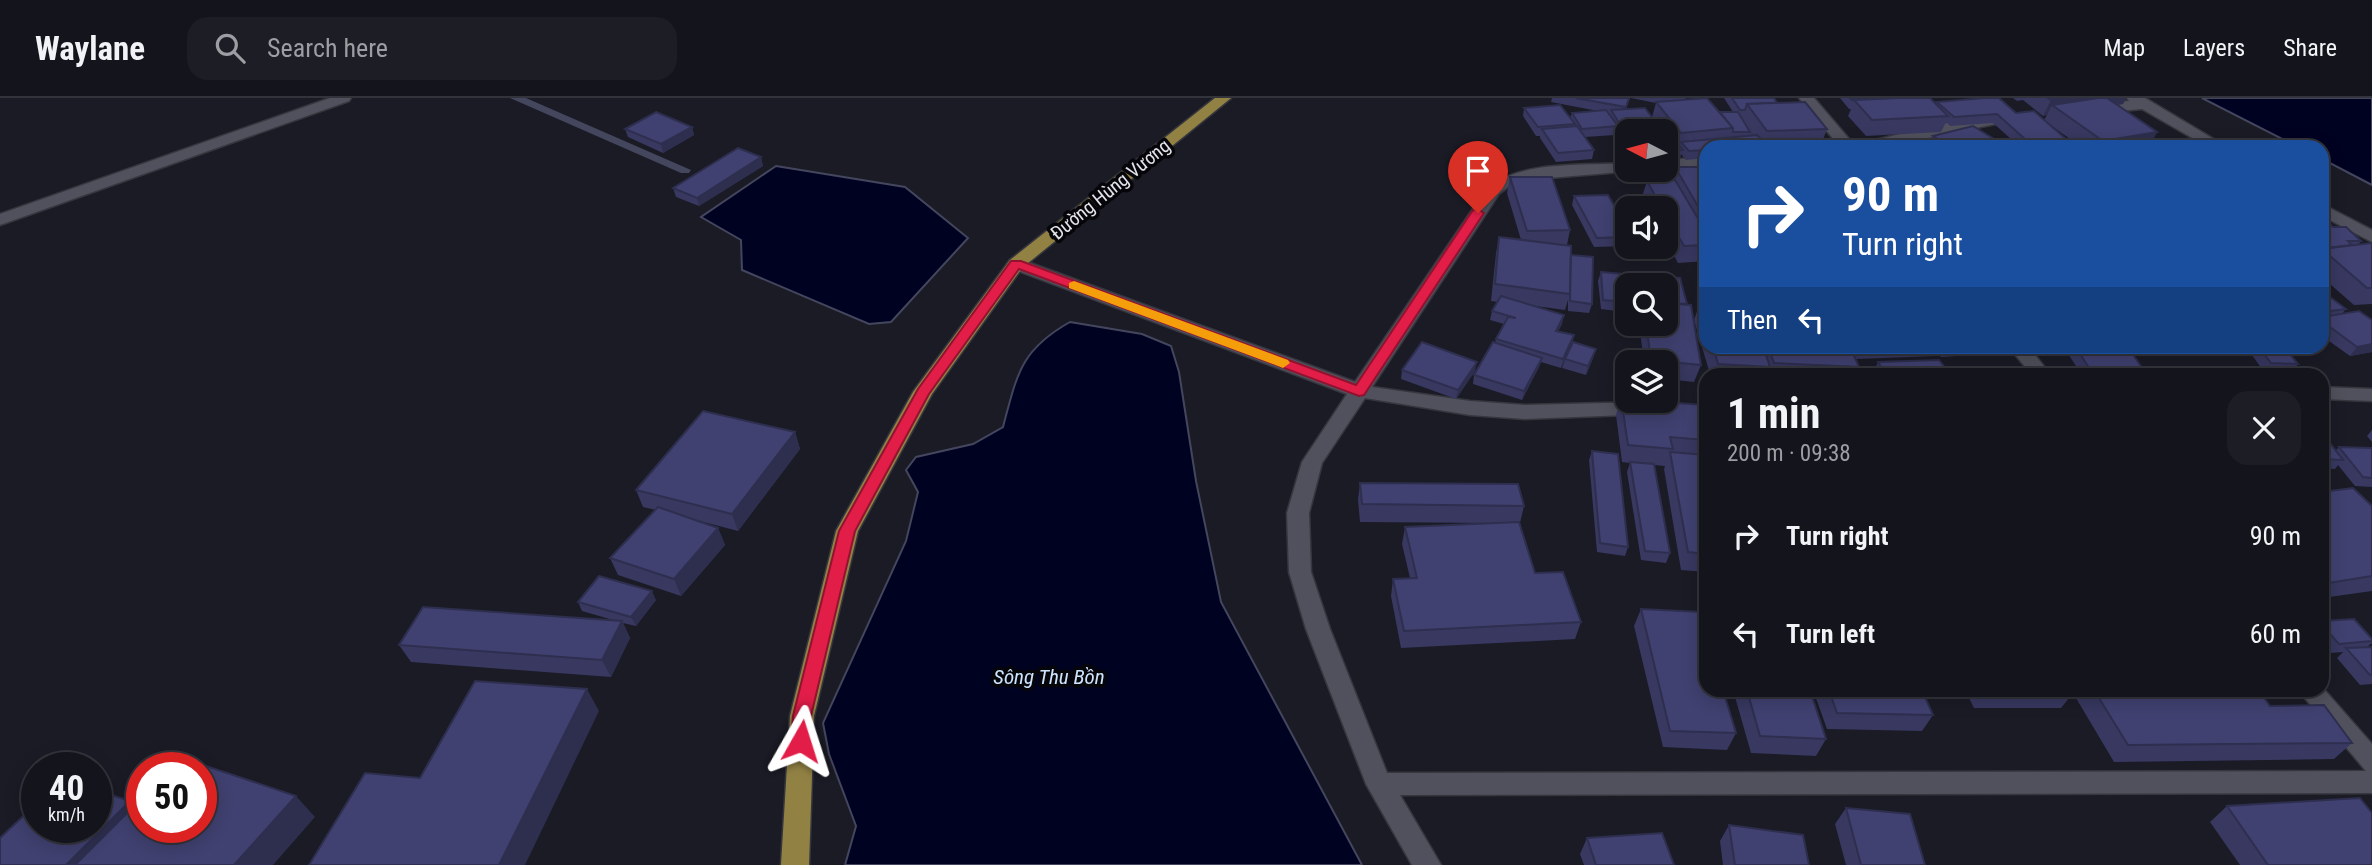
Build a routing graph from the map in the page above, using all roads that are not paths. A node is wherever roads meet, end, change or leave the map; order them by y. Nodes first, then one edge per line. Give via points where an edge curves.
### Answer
1 (344, 98) edge
2 (1224, 98) edge
3 (1806, 98) edge
4 (2140, 101) edge
5 (1998, 104) edge
6 (2076, 110) edge
7 (1843, 140) edge
8 (1895, 140) edge
9 (2207, 140) edge
10 (1699, 163) edge
11 (1678, 164) edge
12 (1615, 168) edge
13 (2329, 213) edge
14 (0, 220) edge
15 (2372, 237) edge
16 (1016, 264) junction
17 (2024, 354) edge
18 (2036, 368) edge
19 (1359, 391) junction
20 (2329, 393) edge
21 (2372, 395) edge
22 (1615, 409) edge
23 (2316, 697) edge
24 (2372, 766) edge
25 (1379, 784) junction
26 (795, 865) edge
27 (1427, 865) edge

1 - 14 street
2 - 16 main road, Đường Hùng Vương
3 - 7 street
4 - 6 street
4 - 9 street
5 - 8 street via 2014,117
10 - 11 street
12 - 19 street via 1521,175 1493,191
13 - 15 street
16 - 19 street
16 - 26 main road, Đường Hùng Vương via 923,392 847,531 802,716
17 - 18 street
19 - 22 street via 1525,412
19 - 25 street via 1312,462 1298,513 1300,572
20 - 21 street
23 - 24 street
24 - 25 street
25 - 27 street

